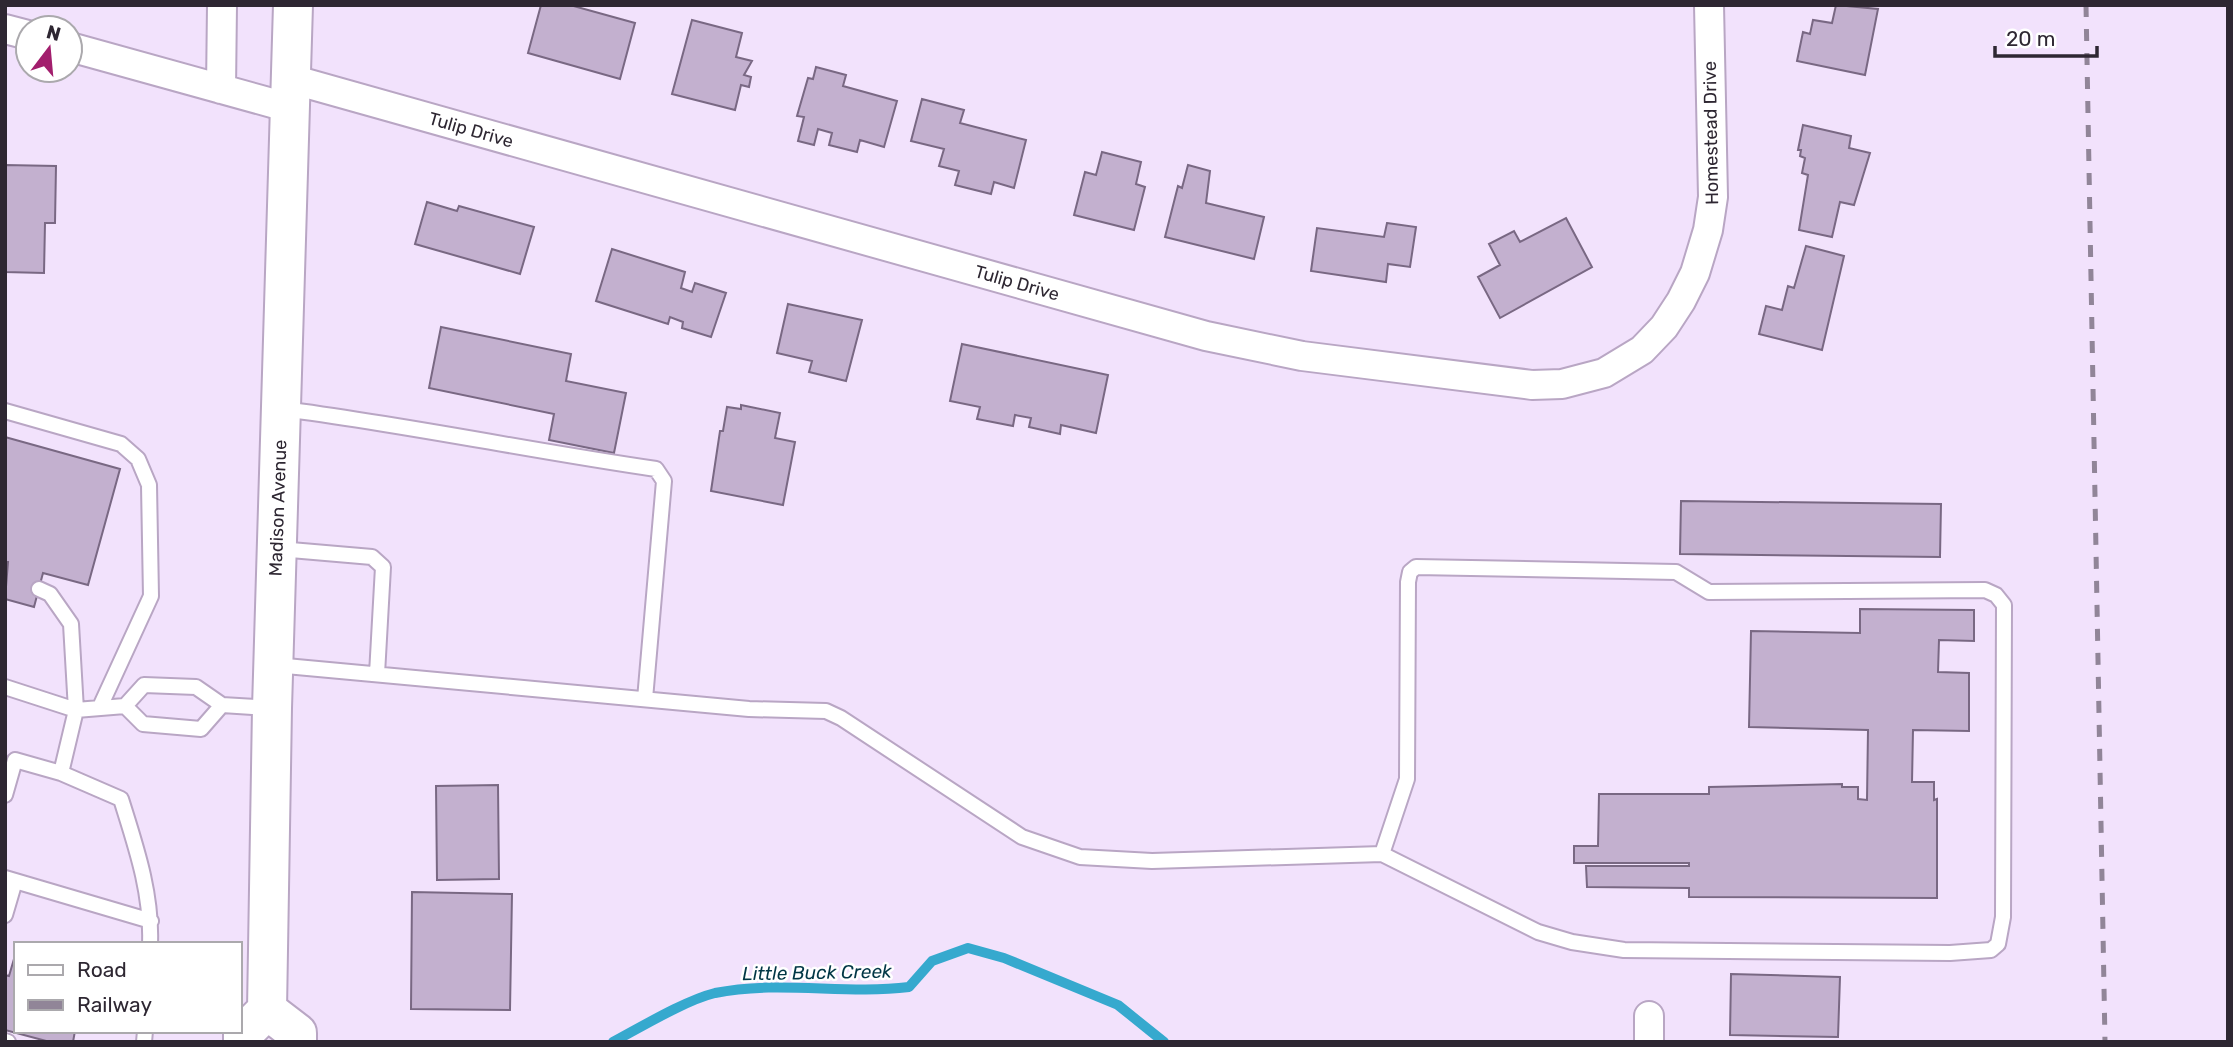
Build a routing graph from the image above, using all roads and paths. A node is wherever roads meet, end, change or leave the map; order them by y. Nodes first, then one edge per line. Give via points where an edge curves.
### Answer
1 (222, 5) edge
2 (293, 5) edge
3 (1709, 5) edge
4 (84, 51) edge
5 (222, 89) junction
6 (291, 94) junction
7 (1700, 259) joint
8 (281, 409) junction
9 (5, 411) edge
10 (276, 549) junction
11 (39, 589) dead end
12 (273, 665) junction
13 (377, 674) junction
14 (5, 687) edge
15 (645, 699) junction
16 (222, 705) junction
17 (125, 706) junction
18 (100, 708) junction
19 (272, 708) junction
20 (76, 710) junction
21 (61, 774) junction
22 (5, 795) edge
23 (1382, 854) junction
24 (10, 879) edge
25 (5, 915) edge
26 (151, 921) junction
27 (150, 942) edge
28 (267, 1010) junction
29 (243, 1042) edge
30 (297, 1042) edge

1 - 5 street
2 - 6 main road, Madison Avenue
3 - 7 street, Homestead Drive via 1713,197
4 - 5 street, Tulip Drive
5 - 6 street, Tulip Drive
6 - 7 street, Tulip Drive via 1206,335 1315,358 1532,386 1577,380 1618,366 1653,340 1681,301
6 - 8 main road, Madison Avenue
8 - 10 main road, Madison Avenue
8 - 15 lane via 656,468 664,481
9 - 18 lane via 121,444 138,458 149,485 151,596
10 - 12 main road, Madison Avenue
10 - 13 lane via 380,561
11 - 20 lane via 50,594 71,624
12 - 13 lane
12 - 19 main road, Madison Avenue
13 - 15 lane
14 - 20 lane
15 - 23 lane via 826,711 1022,837 1080,857 1152,861
16 - 17 lane via 197,687 144,685
16 - 17 lane via 201,729 143,724
16 - 19 lane
17 - 18 lane
18 - 20 lane
19 - 28 main road, Madison Avenue
20 - 21 lane
21 - 22 lane via 15,760
21 - 26 lane via 121,799 143,867
23 - 23 lane via 1538,932 1572,942 1624,950 1991,950 1998,944 2003,916 2004,605 1985,590 1709,592 1676,572 1416,567 1408,582 1407,779
24 - 25 lane
24 - 26 lane
26 - 27 lane
28 - 29 main road via 243,1034
28 - 30 main road via 296,1034

